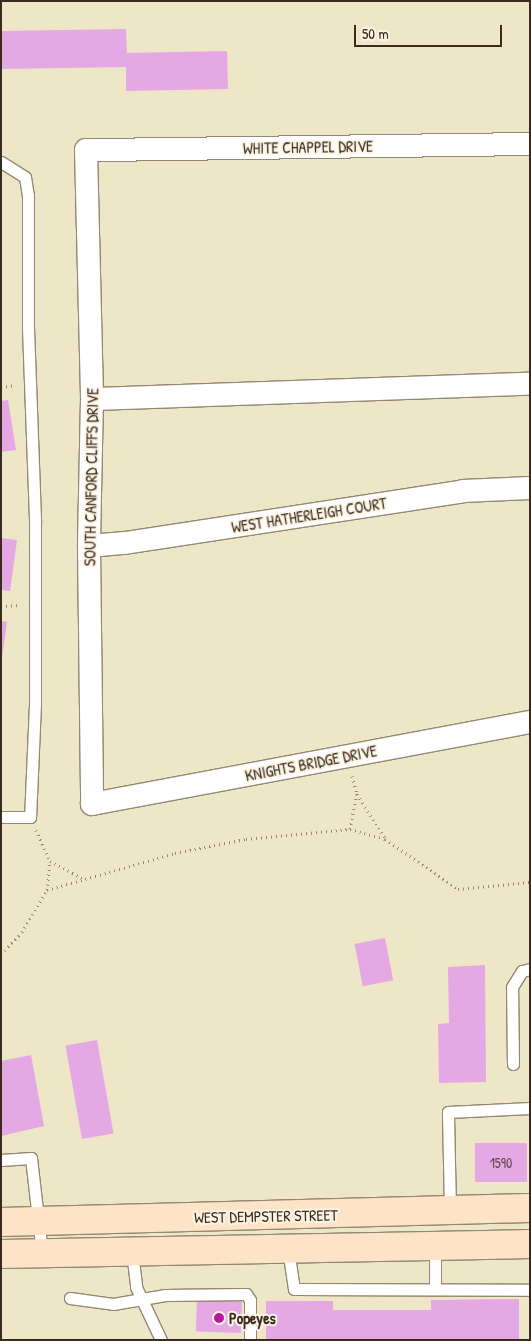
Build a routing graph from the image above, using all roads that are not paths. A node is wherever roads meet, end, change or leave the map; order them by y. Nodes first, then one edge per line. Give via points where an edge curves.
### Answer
1 (530, 144) edge
2 (86, 150) joint
3 (1, 162) edge
4 (530, 384) edge
5 (92, 399) junction
6 (530, 488) edge
7 (89, 546) junction
8 (530, 722) edge
9 (92, 804) joint
10 (1, 818) edge
11 (530, 969) edge
12 (513, 1064) dead end
13 (530, 1108) edge
14 (1, 1160) edge
15 (530, 1208) edge
16 (450, 1212) junction
17 (39, 1221) junction
18 (1, 1222) edge
19 (530, 1244) edge
20 (435, 1246) junction
21 (288, 1249) junction
22 (132, 1252) junction
23 (42, 1253) junction
24 (1, 1254) edge
25 (435, 1290) junction
26 (530, 1290) edge
27 (70, 1298) dead end
28 (142, 1301) junction
29 (161, 1340) edge
30 (250, 1340) edge

1 - 2 street, WHITE CHAPPEL DRIVE
2 - 5 street, SOUTH CANFORD CLIFFS DRIVE
3 - 10 lane via 25,177 28,195 28,328 35,523 35,704 30,817
4 - 5 street
5 - 7 street, SOUTH CANFORD CLIFFS DRIVE
6 - 7 street, WEST HATHERLEIGH COURT via 463,491
7 - 9 street, SOUTH CANFORD CLIFFS DRIVE
8 - 9 street, KNIGHTS BRIDGE DRIVE
11 - 12 lane via 522,971 512,987
13 - 16 lane via 448,1112
14 - 17 lane via 31,1158
15 - 16 main road, WEST DEMPSTER STREET
16 - 17 main road, WEST DEMPSTER STREET
17 - 18 main road, WEST DEMPSTER STREET
17 - 23 lane
19 - 20 main road, WEST DEMPSTER STREET
20 - 21 main road, WEST DEMPSTER STREET
20 - 25 lane
21 - 22 main road, WEST DEMPSTER STREET
21 - 25 lane via 294,1289
22 - 23 main road, WEST DEMPSTER STREET
22 - 28 lane via 136,1287
23 - 24 main road, WEST DEMPSTER STREET
25 - 26 lane
27 - 28 lane via 113,1304
28 - 29 lane
28 - 30 lane via 165,1295 246,1294 250,1300

